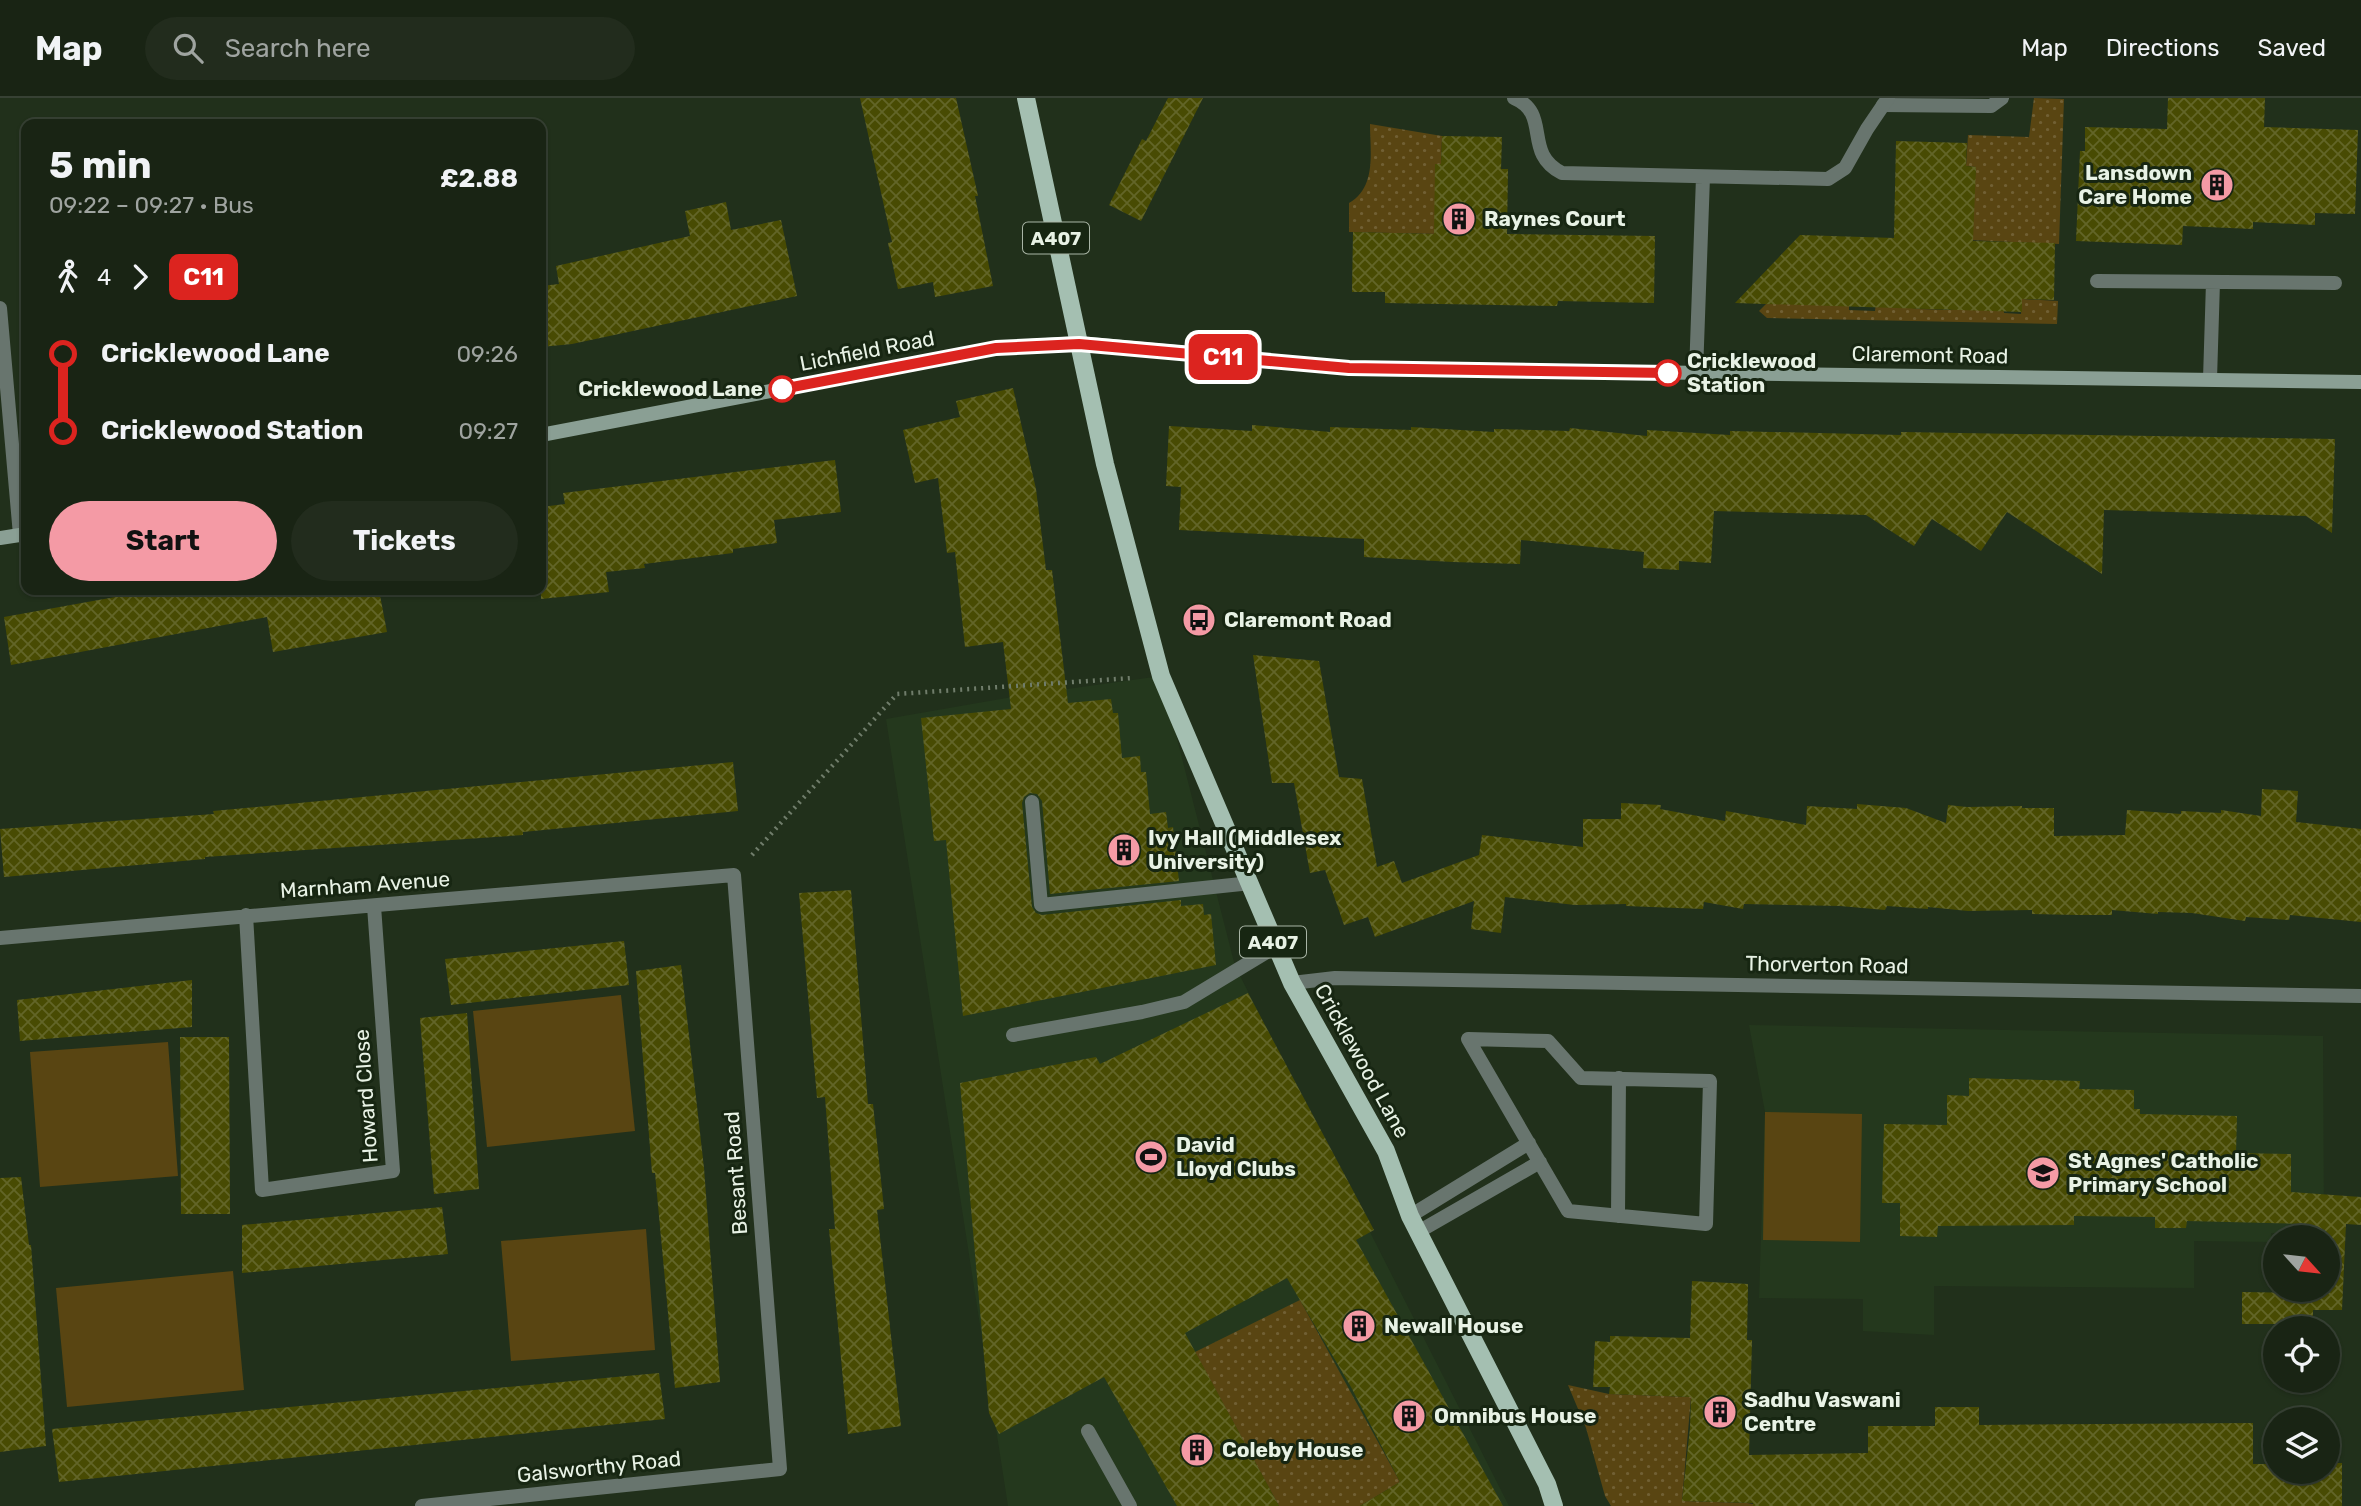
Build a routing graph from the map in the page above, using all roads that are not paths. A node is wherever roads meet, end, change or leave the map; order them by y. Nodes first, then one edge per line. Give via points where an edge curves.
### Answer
1 (1026, 98) edge
2 (1514, 98) edge
3 (2002, 98) edge
4 (1886, 102) edge
5 (1703, 177) junction
6 (2097, 281) dead end
7 (2213, 282) junction
8 (2335, 283) dead end
9 (0, 308) edge
10 (1079, 344) junction
11 (1696, 373) junction
12 (2210, 379) junction
13 (2361, 382) edge
14 (546, 434) edge
15 (21, 515) edge
16 (21, 535) edge
17 (0, 538) edge
18 (1032, 802) dead end
19 (734, 875) joint
20 (1251, 883) junction
21 (374, 906) junction
22 (246, 915) junction
23 (0, 938) edge
24 (1275, 947) junction
25 (1292, 983) junction
26 (2361, 996) edge
27 (1013, 1035) dead end
28 (1619, 1079) junction
29 (1529, 1143) junction
30 (1540, 1162) junction
31 (1618, 1216) junction
32 (1414, 1224) junction
33 (1088, 1432) dead end
34 (780, 1469) joint
35 (422, 1506) edge
36 (1130, 1506) edge
37 (1554, 1506) edge

1 - 10 main road, Cricklewood Lane / A407
2 - 5 street via 1533,114 1542,157 1562,173
3 - 4 street via 1991,106
4 - 5 street via 1845,168 1828,180
5 - 11 street
6 - 7 street
7 - 8 street
7 - 12 street
9 - 15 street
10 - 11 street, Claremont Road via 1349,368
10 - 14 street, Lichfield Road via 996,348
10 - 20 main road, Cricklewood Lane / A407 via 1105,464 1161,676
11 - 12 street, Claremont Road
12 - 13 street, Claremont Road
16 - 17 street
18 - 20 street via 1041,905
19 - 21 street, Marnham Avenue
19 - 34 street, Besant Road
20 - 24 main road, Cricklewood Lane / A407
21 - 22 street, Marnham Avenue
21 - 22 street, Howard Close via 393,1171 262,1191
22 - 23 street, Marnham Avenue
24 - 25 main road, Cricklewood Lane / A407
24 - 27 street via 1184,1002
25 - 26 street, Thorverton Road via 1328,978
25 - 32 main road, Cricklewood Lane / A407 via 1386,1151
28 - 29 street via 1581,1078 1548,1041 1468,1039
28 - 31 street
28 - 31 street via 1710,1081 1706,1224
29 - 30 street
29 - 32 street
30 - 31 street via 1568,1211
30 - 32 street
32 - 37 main road, Cricklewood Lane / A407 via 1547,1484
33 - 36 street
34 - 35 street, Galsworthy Road

